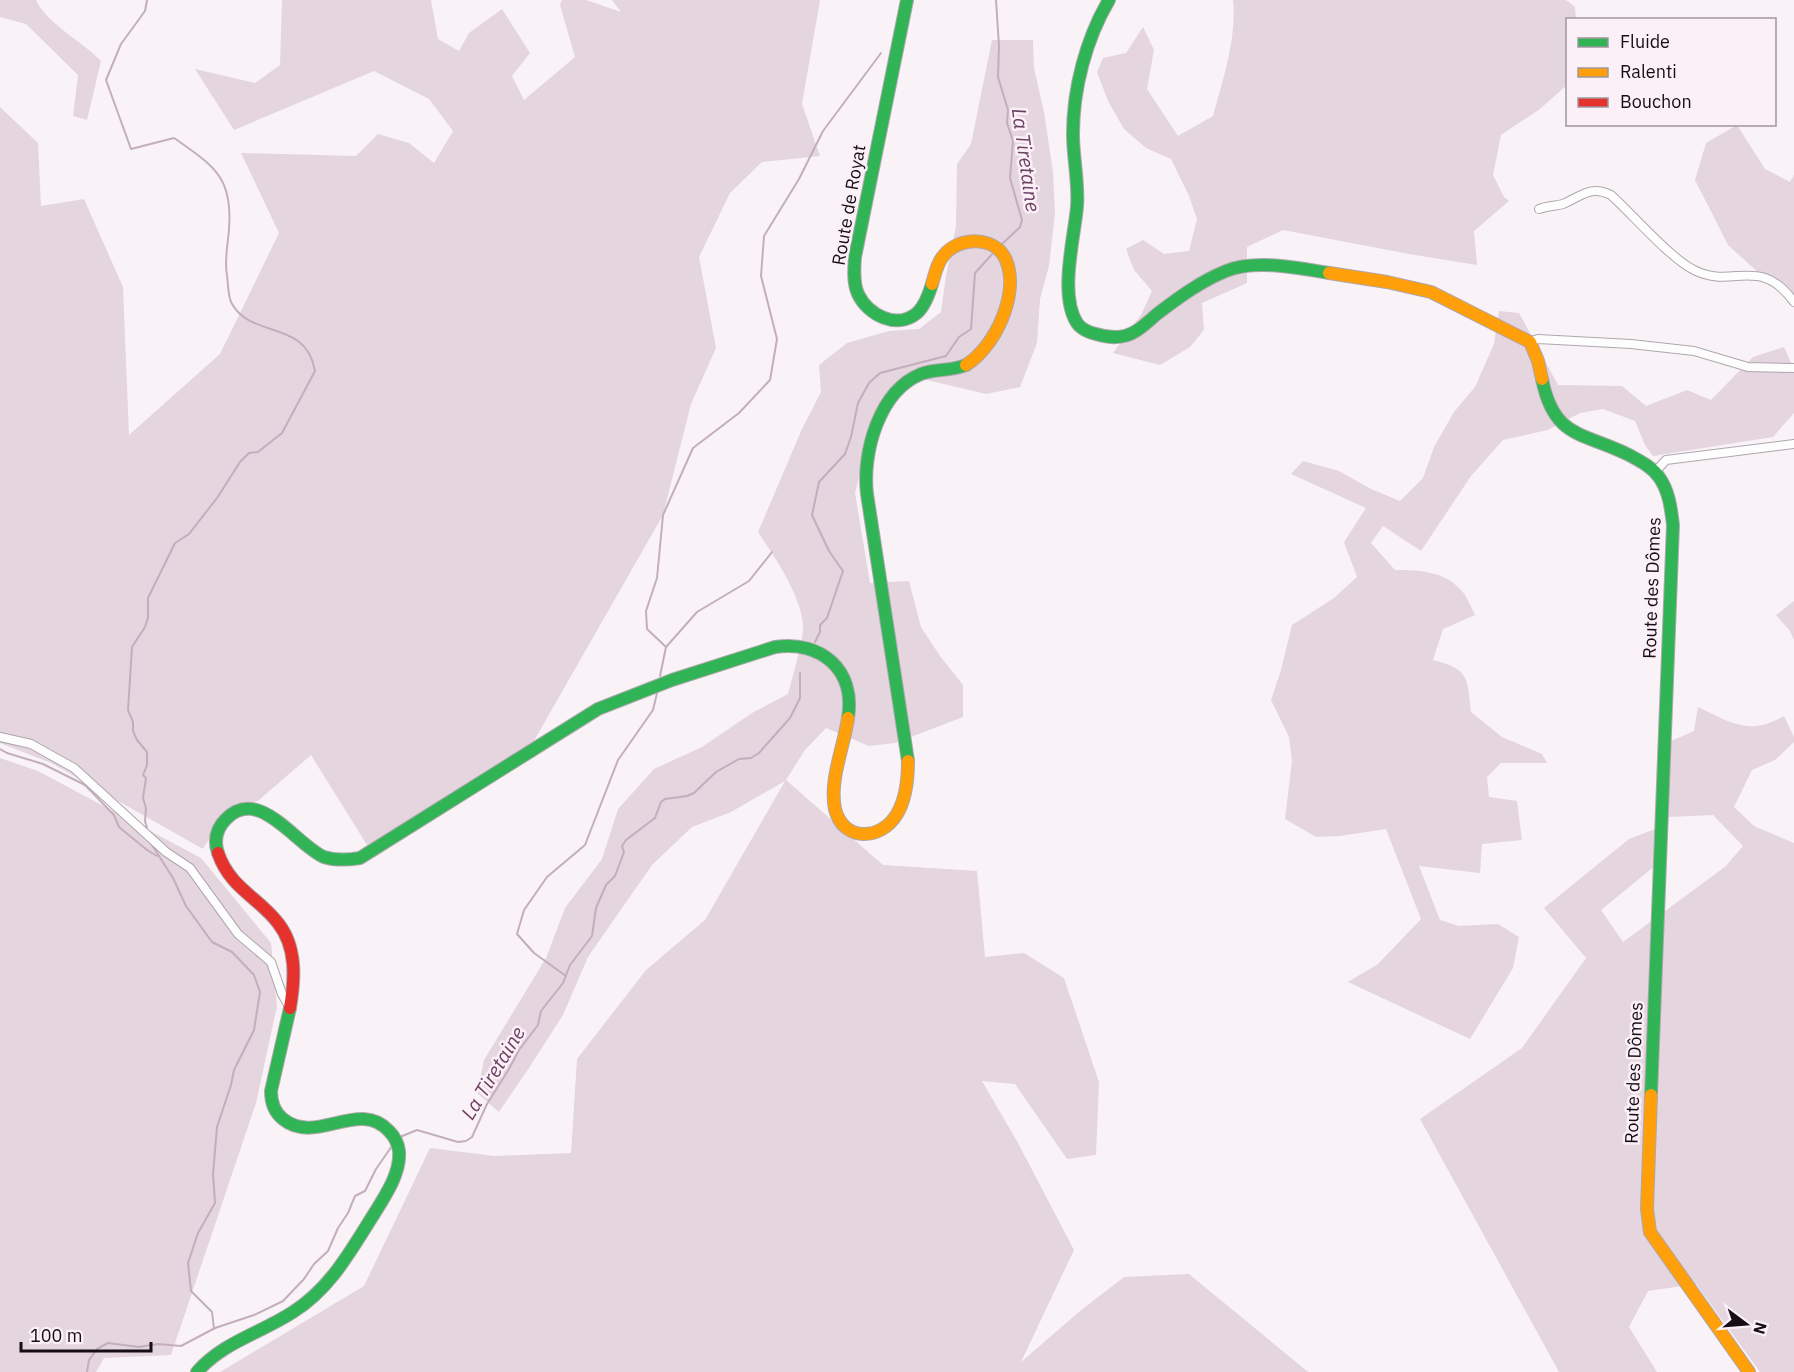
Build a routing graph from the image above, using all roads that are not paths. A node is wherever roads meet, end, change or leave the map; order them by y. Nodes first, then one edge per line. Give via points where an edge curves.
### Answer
1 (907, 0) edge
2 (1109, 0) edge
3 (1539, 209) dead end
4 (1794, 302) edge
5 (1530, 342) junction
6 (1794, 368) edge
7 (1794, 444) edge
8 (1655, 472) junction
9 (0, 736) edge
10 (290, 1008) junction
11 (197, 1372) edge
12 (1749, 1372) edge

1 - 10 main road, Route de Royat via 855,257 856,288 878,316 891,320 914,316 929,296 942,256 954,245 970,241 990,243 1004,255 1010,268 1010,291 991,344 972,361 950,370 920,374 903,385 879,420 870,450 866,479 908,756 909,772 900,808 888,827 878,833 856,833 840,822 833,795 849,715 846,690 836,665 827,656 797,645 762,651 632,693 598,709 360,858 345,861 320,855 268,814 241,810 222,823 216,849 231,879 270,914 290,943 295,974
2 - 5 main road via 1097,20 1076,95 1077,204 1068,286 1078,325 1090,333 1120,337 1135,332 1200,284 1228,270 1262,265 1341,274 1431,292
3 - 4 street via 1560,205 1589,191 1602,191 1691,269 1717,278 1749,274 1767,278
5 - 6 street via 1538,339 1631,344 1694,351 1748,368
5 - 8 main road, Route des Dômes via 1536,352 1547,403 1558,420 1573,433 1644,462
7 - 8 street via 1666,460
8 - 12 main road, Route des Dômes via 1668,491 1673,525 1647,1209 1650,1232
9 - 10 street via 30,744 74,768 166,852 190,868 238,934 271,962
10 - 11 main road via 271,1099 275,1111 293,1127 307,1130 364,1117 387,1127 400,1151 395,1174 341,1268 316,1297 296,1312 226,1346

